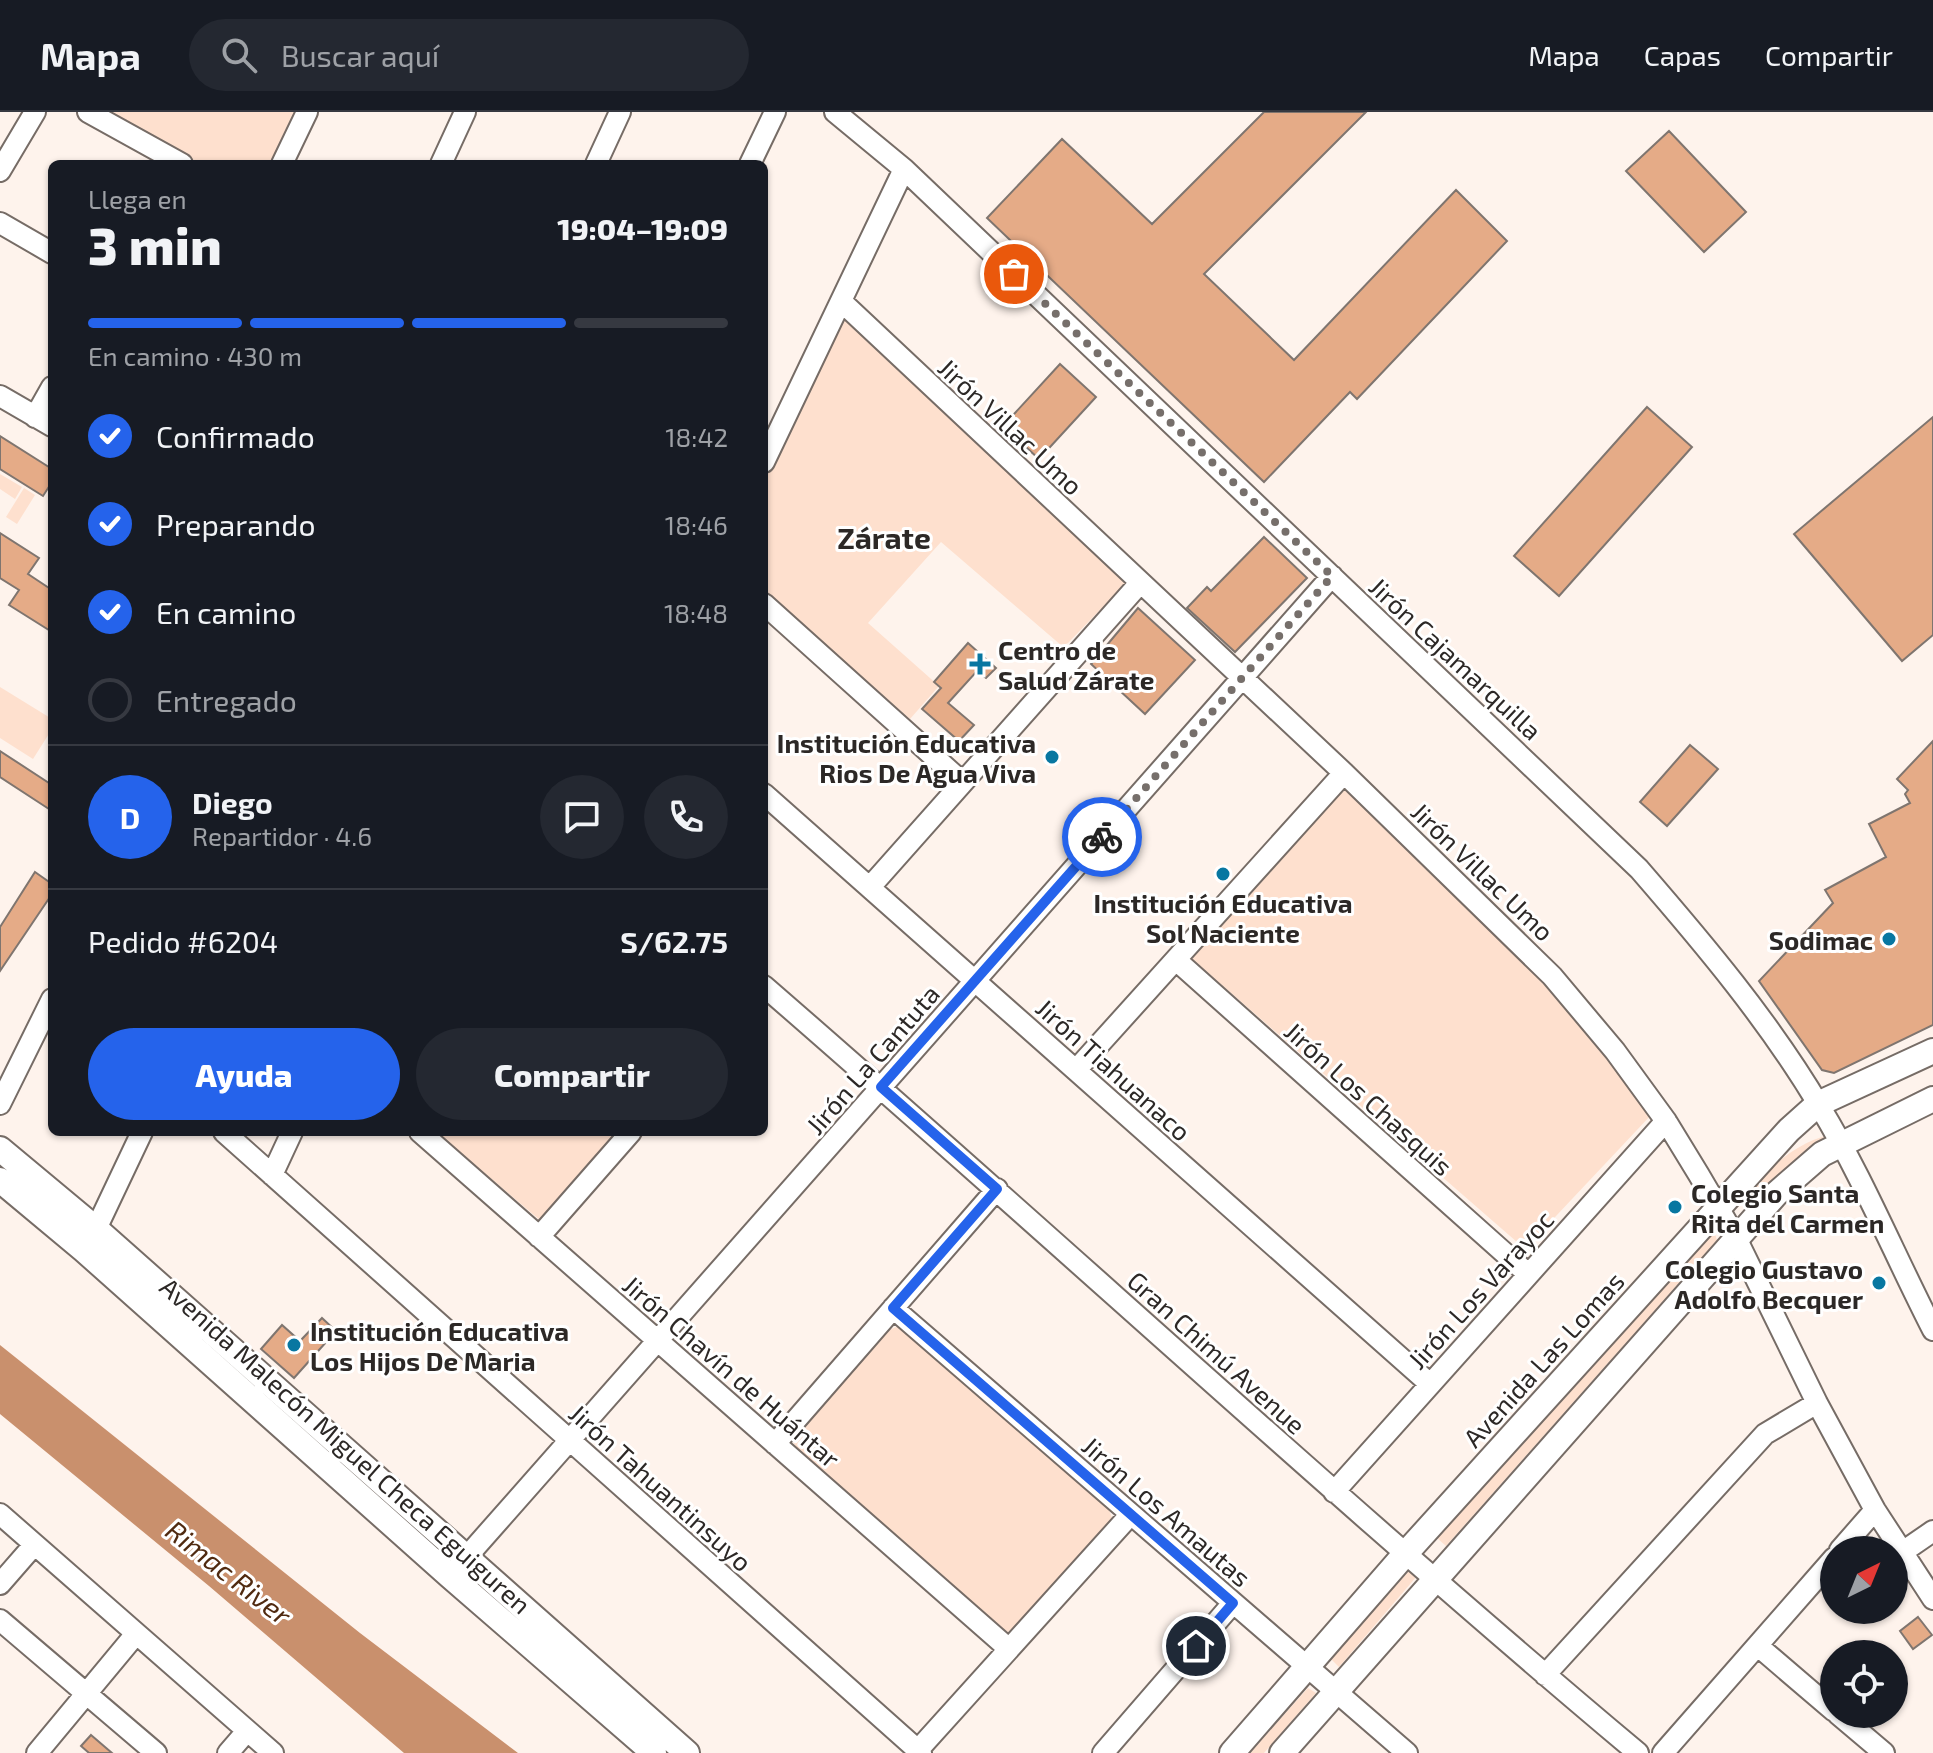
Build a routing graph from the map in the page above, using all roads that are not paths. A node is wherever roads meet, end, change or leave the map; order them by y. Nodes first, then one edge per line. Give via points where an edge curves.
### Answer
1 (35, 112) edge
2 (88, 112) edge
3 (307, 112) edge
4 (465, 112) edge
5 (620, 112) edge
6 (775, 112) edge
7 (835, 112) edge
8 (175, 160) edge
9 (284, 160) edge
10 (443, 160) edge
11 (598, 160) edge
12 (752, 160) edge
13 (904, 169) junction
14 (0, 171) edge
15 (0, 223) edge
16 (48, 251) edge
17 (842, 302) junction
18 (0, 396) edge
19 (44, 421) edge
20 (768, 454) edge
21 (1332, 576) junction
22 (1140, 583) junction
23 (768, 608) edge
24 (1242, 678) junction
25 (1344, 773) junction
26 (962, 782) junction
27 (768, 798) edge
28 (870, 887) junction
29 (1176, 960) junction
30 (975, 981) junction
31 (768, 989) edge
32 (48, 1008) edge
33 (1933, 1051) edge
34 (21, 1065) junction
35 (1076, 1070) junction
36 (1890, 1072) junction
37 (0, 1081) edge
38 (881, 1087) junction
39 (1933, 1099) edge
40 (0, 1104) edge
41 (1818, 1104) junction
42 (1909, 1110) junction
43 (1666, 1121) junction
44 (140, 1136) edge
45 (228, 1136) edge
46 (290, 1136) edge
47 (425, 1136) edge
48 (627, 1136) edge
49 (1841, 1143) junction
50 (0, 1149) edge
51 (272, 1175) junction
52 (0, 1180) edge
53 (997, 1189) junction
54 (1718, 1207) junction
55 (96, 1229) junction
56 (539, 1237) junction
57 (1736, 1238) junction
58 (1528, 1274) junction
59 (893, 1308) junction
60 (1933, 1330) edge
61 (658, 1341) junction
62 (1430, 1384) junction
63 (1817, 1403) junction
64 (570, 1440) junction
65 (775, 1444) junction
66 (1334, 1492) junction
67 (1875, 1510) junction
68 (0, 1514) edge
69 (1131, 1514) junction
70 (1933, 1531) edge
71 (1852, 1536) edge
72 (1891, 1536) edge
73 (34, 1545) junction
74 (1908, 1548) edge
75 (1406, 1553) junction
76 (467, 1557) junction
77 (1908, 1563) edge
78 (1820, 1574) edge
79 (450, 1576) junction
80 (1435, 1577) junction
81 (0, 1584) edge
82 (1933, 1599) edge
83 (1233, 1603) junction
84 (0, 1620) edge
85 (135, 1635) junction
86 (1758, 1646) junction
87 (1009, 1649) junction
88 (1307, 1667) junction
89 (1545, 1675) junction
90 (1336, 1692) junction
91 (88, 1694) junction
92 (1820, 1698) edge
93 (1855, 1728) edge
94 (247, 1731) junction
95 (919, 1752) edge
96 (37, 1753) edge
97 (156, 1753) edge
98 (228, 1753) edge
99 (273, 1753) edge
100 (654, 1753) edge
101 (687, 1753) edge
102 (1103, 1753) edge
103 (1232, 1753) edge
104 (1282, 1753) edge
105 (1407, 1753) edge
106 (1638, 1753) edge
107 (1663, 1753) edge
108 (1884, 1753) edge

1 - 14 street
2 - 8 street
3 - 9 street
4 - 10 street
5 - 11 street
6 - 12 street
7 - 13 street, Jirón Cajamarquilla
13 - 17 street
13 - 21 street, Jirón Cajamarquilla
15 - 16 street
17 - 20 street
17 - 22 street, Jirón Villac Umo
18 - 19 street
21 - 24 street, Jirón La Cantuta
21 - 41 street, Jirón Cajamarquilla via 1639,869 1731,978
22 - 24 street, Jirón Villac Umo
22 - 26 street
23 - 26 street
24 - 25 street, Jirón Villac Umo
24 - 30 street, Jirón La Cantuta
25 - 29 street
25 - 43 street, Jirón Villac Umo via 1552,976
26 - 28 street
27 - 28 street, Jirón Tiahuanaco
28 - 30 street, Jirón Tiahuanaco
29 - 35 street
29 - 58 street, Jirón Los Chasquis
30 - 35 street, Jirón Tiahuanaco
30 - 38 street, Jirón La Cantuta
31 - 38 street, Gran Chimú Avenue
32 - 34 street
33 - 36 main road, Avenida Las Lomas
34 - 37 street
34 - 40 street
35 - 62 street, Jirón Tiahuanaco
36 - 41 main road, Avenida Las Lomas
36 - 42 main road via 1892,1094
38 - 53 street, Gran Chimú Avenue
38 - 61 street, Jirón La Cantuta
39 - 42 main road
41 - 49 street, Jirón Cajamarquilla
41 - 54 main road, Avenida Las Lomas
42 - 49 main road
43 - 54 street, Jirón Villac Umo
43 - 58 street, Jirón Los Varayoc
44 - 55 street
45 - 51 street, Jirón Tahuantinsuyo
46 - 51 street
47 - 56 street, Jirón Chavín de Huántar
48 - 56 street
49 - 57 main road via 1802,1169
49 - 60 street, Jirón Cajamarquilla
50 - 55 main road, Avenida Malecón Miguel Checa Eguiguren
51 - 64 street, Jirón Tahuantinsuyo
52 - 79 main road, Avenida Malecón Miguel Checa Eguiguren
53 - 59 street
53 - 66 street, Gran Chimú Avenue
54 - 57 street, Jirón Villac Umo
54 - 75 main road, Avenida Las Lomas
55 - 76 main road, Avenida Malecón Miguel Checa Eguiguren
56 - 61 street, Jirón Chavín de Huántar
57 - 63 street, Jirón Villac Umo
57 - 80 main road
58 - 62 street, Jirón Los Varayoc
59 - 65 street
59 - 69 street, Jirón Los Amautas
61 - 64 street, Jirón La Cantuta
61 - 65 street, Jirón Chavín de Huántar
62 - 66 street, Jirón Los Varayoc
63 - 67 street, Jirón Villac Umo
63 - 89 street via 1765,1434
64 - 76 street, Jirón La Cantuta
64 - 95 street, Jirón Tahuantinsuyo
65 - 87 street, Jirón Chavín de Huántar
66 - 75 street, Gran Chimú Avenue
67 - 71 street
67 - 72 street, Jirón Villac Umo
68 - 73 street
69 - 83 street, Jirón Los Amautas
69 - 87 street
70 - 74 street
73 - 81 street
73 - 85 street
75 - 80 street, Gran Chimú Avenue
75 - 88 main road, Avenida Las Lomas
76 - 79 street, Jirón La Cantuta
76 - 101 main road, Avenida Malecón Miguel Checa Eguiguren
77 - 82 street, Jirón Villac Umo
78 - 86 street
79 - 100 main road, Avenida Malecón Miguel Checa Eguiguren
80 - 89 street, Gran Chimú Avenue
80 - 90 main road
83 - 88 street, Jirón Los Amautas
83 - 102 street
84 - 91 street
85 - 91 street
85 - 94 street
86 - 92 street
86 - 107 street
87 - 95 street
88 - 90 street, Jirón Los Amautas
88 - 103 main road, Avenida Las Lomas
89 - 106 street, Gran Chimú Avenue
90 - 104 main road
90 - 105 street, Jirón Los Amautas
91 - 96 street
91 - 97 street
93 - 108 street
94 - 98 street
94 - 99 street

